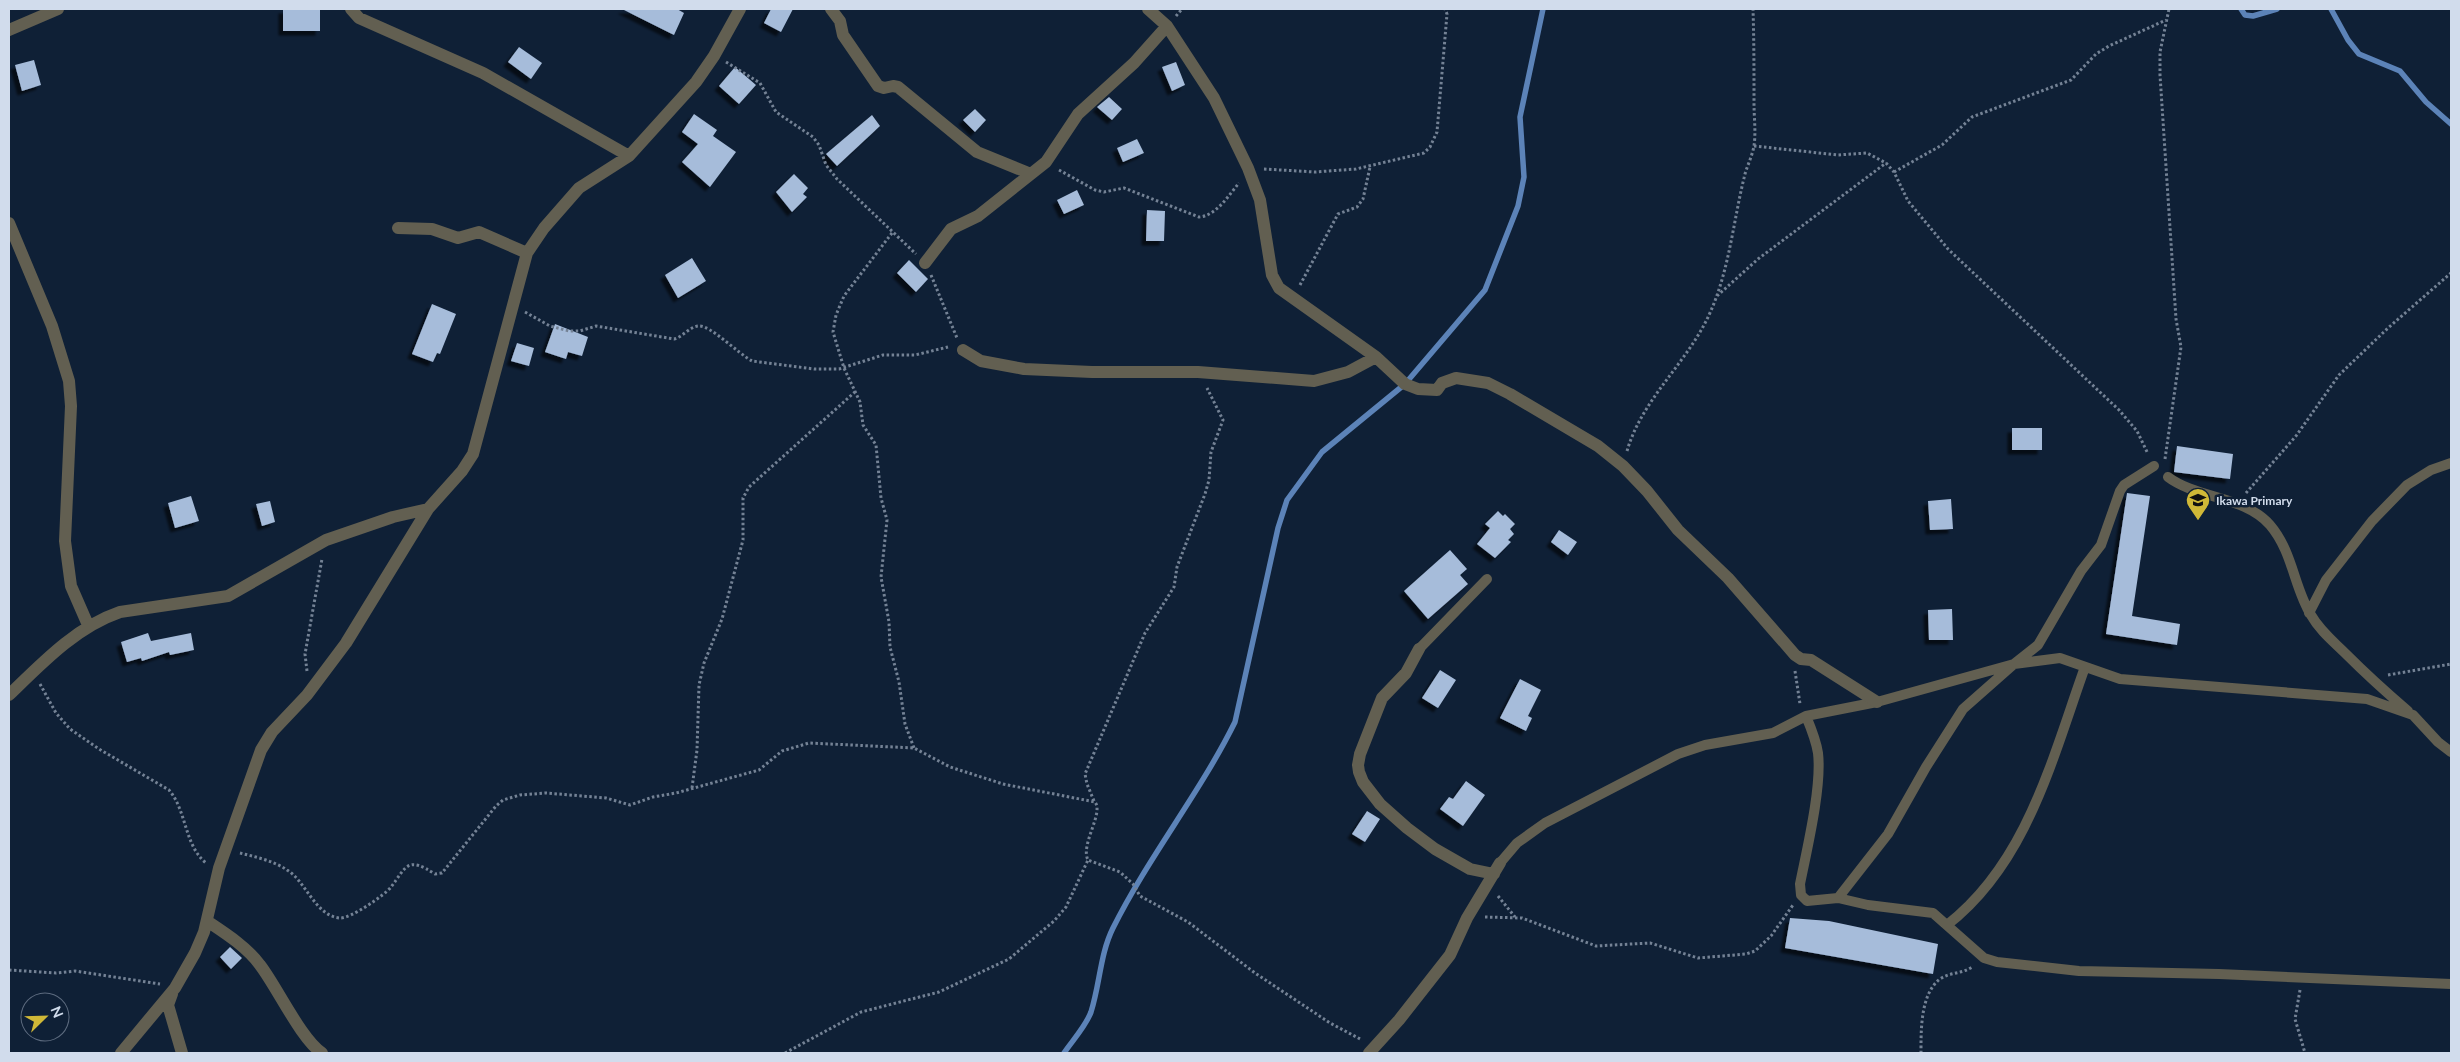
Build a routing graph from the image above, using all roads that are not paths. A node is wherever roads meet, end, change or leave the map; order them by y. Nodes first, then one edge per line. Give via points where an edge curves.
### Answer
1 (58, 9) edge
2 (351, 9) edge
3 (740, 9) edge
4 (831, 9) edge
5 (1148, 9) edge
6 (1167, 26) junction
7 (9, 30) edge
8 (629, 156) junction
9 (1032, 174) junction
10 (9, 223) edge
11 (398, 228) dead end
12 (527, 253) junction
13 (926, 263) road end
14 (961, 347) road end
15 (1376, 357) junction
16 (2451, 463) edge
17 (2154, 466) road end
18 (2168, 477) road end
19 (428, 509) junction
20 (1487, 579) dead end
21 (2309, 613) junction
22 (88, 626) junction
23 (1419, 649) joint
24 (2014, 664) junction
25 (2085, 667) junction
26 (9, 695) edge
27 (1877, 702) junction
28 (2412, 715) junction
29 (1806, 716) junction
30 (2451, 752) edge
31 (1500, 863) joint
32 (1492, 879) junction
33 (1838, 898) junction
34 (207, 921) junction
35 (1947, 925) junction
36 (2451, 984) edge
37 (175, 988) junction
38 (1371, 1050) edge
39 (121, 1053) edge
40 (182, 1053) edge
41 (322, 1053) edge

1 - 7 street
2 - 8 street via 359,18 483,73
3 - 8 street via 696,82
4 - 9 street via 840,21 843,35 878,86 898,88 976,152
5 - 6 street
6 - 9 street via 1134,63 1078,114 1046,162
6 - 15 street via 1214,98 1249,170 1260,200 1276,286
8 - 12 street via 579,188
9 - 13 street via 978,216 951,229
10 - 22 street via 52,326 69,381 71,406 65,541 71,586
11 - 12 street via 432,229 458,238 479,232
12 - 19 street via 473,454
14 - 15 street via 981,361 1024,368 1198,372 1314,381 1348,372
15 - 27 street via 1405,384 1418,389 1437,390 1442,383 1456,378 1488,383 1598,446 1647,491 1678,530 1728,578 1795,655 1811,660
16 - 21 lane via 2406,485 2372,521 2326,580
17 - 24 lane via 2124,485 2101,545 2072,585 2038,645
18 - 21 lane via 2180,486 2236,504 2270,524 2288,554
19 - 22 street via 393,517 326,540 228,596 120,612
19 - 34 street via 350,636 261,750 218,873
20 - 23 lane
21 - 28 lane via 2321,630
22 - 26 street
23 - 32 street via 1406,673 1382,698 1360,754 1359,772 1380,804 1407,828 1435,849
24 - 25 lane via 2060,658
24 - 27 lane
24 - 33 lane via 1963,709 1888,834
25 - 28 lane via 2120,680 2367,699
25 - 35 lane via 2032,812 2013,850 1992,882
27 - 29 lane
28 - 30 lane
29 - 31 lane via 1773,733 1678,754 1545,823 1517,843
29 - 33 lane via 1818,756 1801,895 1807,902
31 - 32 street
32 - 38 street via 1467,918 1450,955
33 - 35 lane via 1933,913
34 - 37 street via 195,953
34 - 41 street via 260,965
35 - 36 lane via 1984,958 1997,962 2080,971
37 - 39 street
37 - 40 street via 168,1005

